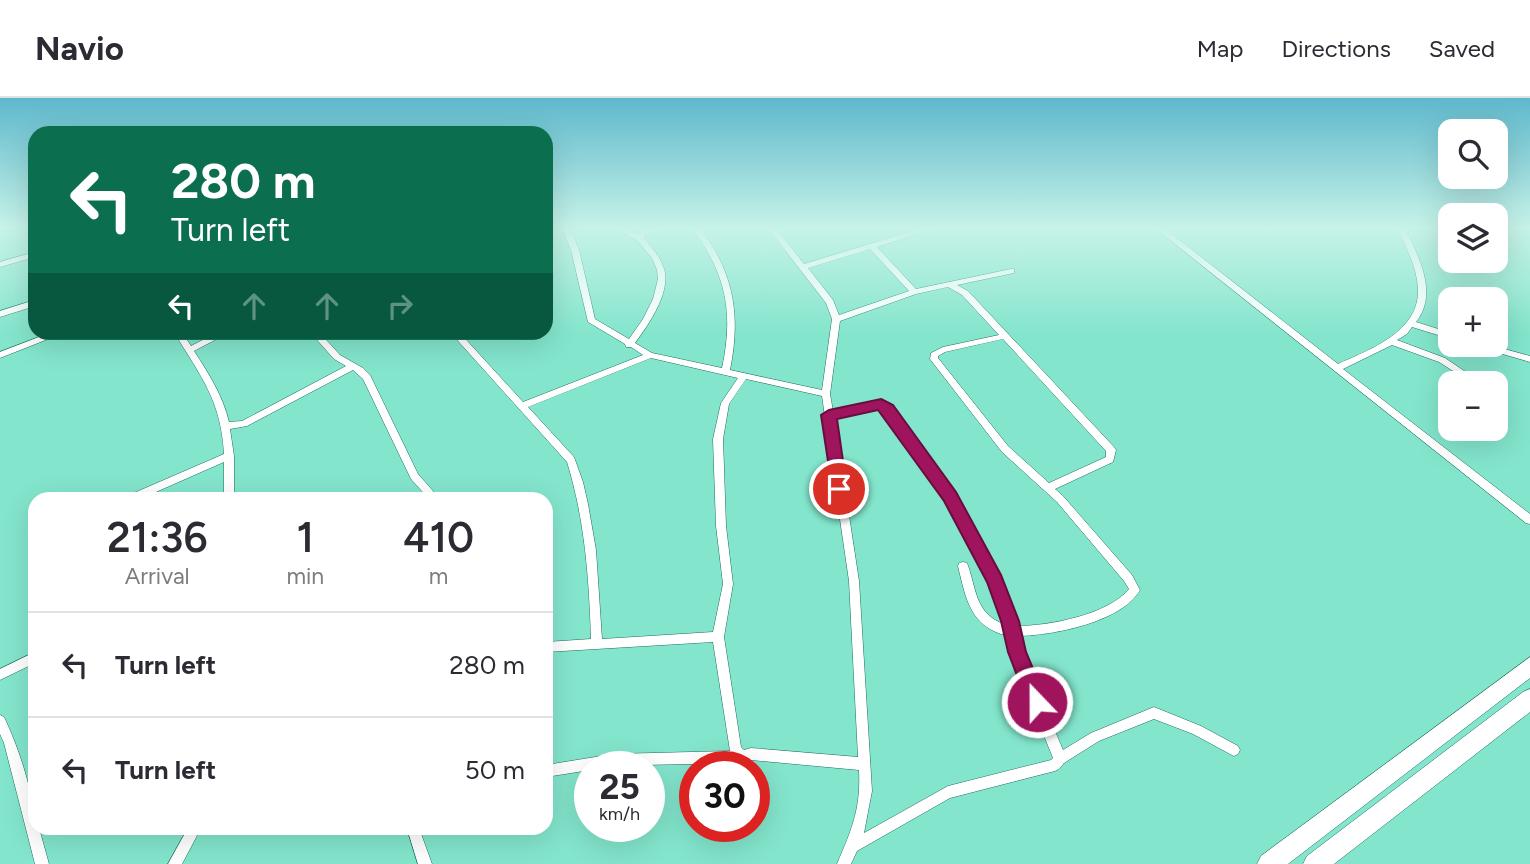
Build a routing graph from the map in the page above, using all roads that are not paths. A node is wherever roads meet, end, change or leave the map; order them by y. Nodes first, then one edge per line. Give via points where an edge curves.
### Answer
1 (578, 264) edge
2 (659, 264) edge
3 (720, 264) edge
4 (800, 264) edge
5 (814, 264) edge
6 (888, 264) edge
7 (1204, 264) edge
8 (1419, 264) edge
9 (803, 267) junction
10 (1011, 271) dead end
11 (948, 284) junction
12 (914, 292) junction
13 (28, 305) edge
14 (0, 314) edge
15 (836, 318) junction
16 (1412, 324) junction
17 (1438, 332) edge
18 (1005, 336) junction
19 (40, 340) edge
20 (183, 340) edge
21 (210, 340) edge
22 (321, 340) edge
23 (461, 340) edge
24 (1393, 342) junction
25 (629, 345) junction
26 (189, 350) junction
27 (1508, 353) edge
28 (0, 355) edge
29 (650, 355) junction
30 (1530, 359) edge
31 (352, 367) junction
32 (1337, 368) junction
33 (726, 370) junction
34 (1459, 371) edge
35 (744, 376) junction
36 (825, 394) junction
37 (523, 406) junction
38 (829, 415) junction
39 (225, 426) junction
40 (229, 456) junction
41 (1047, 488) junction
42 (146, 492) edge
43 (229, 492) edge
44 (429, 492) edge
45 (1530, 520) edge
46 (962, 566) dead end
47 (1012, 632) junction
48 (718, 637) junction
49 (597, 642) junction
50 (553, 646) edge
51 (28, 660) edge
52 (1530, 666) edge
53 (0, 675) edge
54 (1530, 699) edge
55 (0, 721) edge
56 (1234, 750) dead end
57 (736, 751) edge
58 (770, 756) edge
59 (679, 758) edge
60 (1060, 759) junction
61 (865, 764) junction
62 (553, 770) edge
63 (28, 811) edge
64 (34, 835) edge
65 (191, 835) edge
66 (415, 835) edge
67 (854, 846) junction
68 (42, 864) edge
69 (175, 864) edge
70 (425, 864) edge
71 (844, 864) edge
72 (1269, 864) edge
73 (1315, 864) edge

1 - 25 street via 591,320
2 - 25 street via 663,279 649,320
3 - 33 street via 732,306 732,348
4 - 9 street
5 - 9 street
6 - 12 street
7 - 32 street
8 - 16 street via 1423,281 1420,309
9 - 15 street via 830,302
10 - 11 street
11 - 12 street
11 - 18 street via 965,293
12 - 15 street
13 - 14 street
15 - 36 street
16 - 17 street
16 - 24 street
18 - 41 street via 1113,454
18 - 41 street via 943,350 934,359 1005,449
19 - 28 street
20 - 26 street
21 - 26 street
22 - 31 street
23 - 37 street
24 - 32 street
24 - 34 street
25 - 29 street
26 - 39 street via 218,398
27 - 30 street
29 - 33 street
29 - 37 street
31 - 39 street via 244,424
31 - 44 street via 367,377 414,475
32 - 45 street
33 - 35 street
35 - 36 street
35 - 48 street via 725,403 718,439 728,584
36 - 38 street
37 - 49 street via 571,460 579,482 593,572
38 - 47 street via 877,404 887,409 950,497 995,580
38 - 61 street via 854,581
39 - 40 street
40 - 42 street
40 - 43 street
41 - 47 street via 1133,584 1134,593 1110,612
46 - 47 street via 976,610 998,628
47 - 60 street
48 - 49 street
48 - 57 street
49 - 50 street
51 - 53 street
52 - 72 highway
54 - 73 highway
55 - 63 street
56 - 60 street via 1154,713 1095,737
58 - 61 street
59 - 62 street via 614,760
60 - 67 street via 1055,765 948,792
61 - 67 street via 863,818
64 - 68 street
65 - 69 street
66 - 70 street
67 - 71 street

